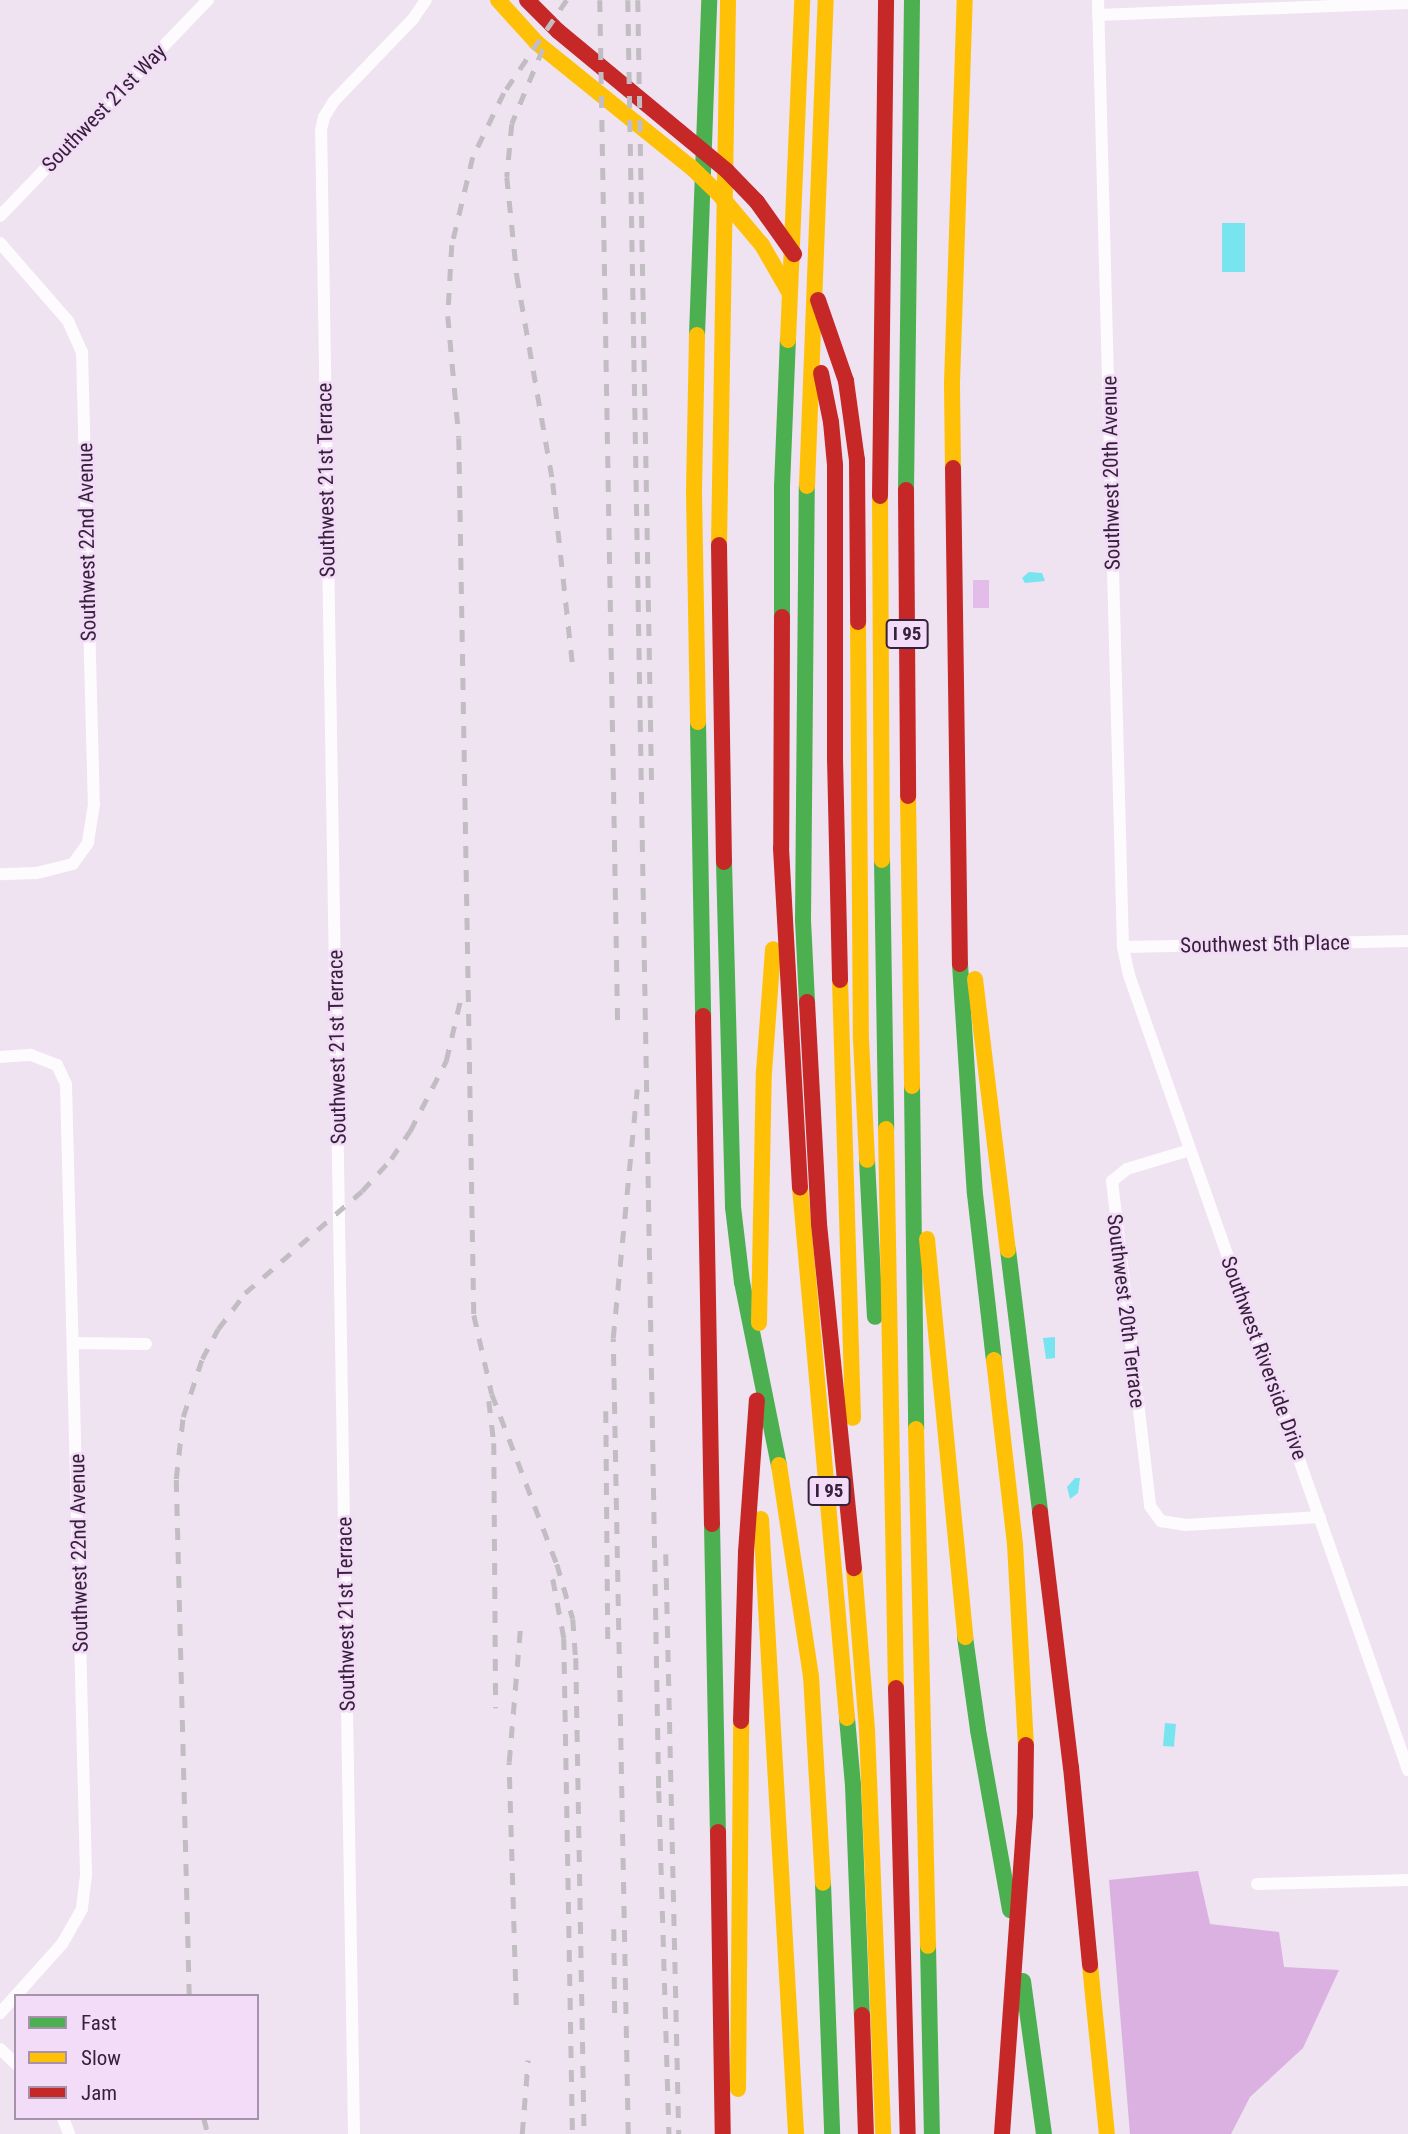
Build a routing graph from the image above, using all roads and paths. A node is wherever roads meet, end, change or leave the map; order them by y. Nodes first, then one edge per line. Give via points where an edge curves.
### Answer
1 (208, 0) edge
2 (425, 0) edge
3 (498, 0) edge
4 (527, 0) edge
5 (709, 0) edge
6 (728, 0) edge
7 (802, 0) edge
8 (826, 0) edge
9 (886, 0) edge
10 (912, 0) edge
11 (965, 0) edge
12 (1098, 0) edge
13 (1297, 3) edge
14 (1408, 3) edge
15 (1098, 15) junction
16 (0, 216) edge
17 (0, 243) edge
18 (958, 770) junction
19 (781, 848) junction
20 (0, 874) edge
21 (1408, 940) edge
22 (1123, 947) junction
23 (0, 1057) edge
24 (913, 1101) junction
25 (1191, 1150) junction
26 (74, 1343) junction
27 (146, 1344) dead end
28 (756, 1429) junction
29 (891, 1505) junction
30 (1320, 1517) junction
31 (863, 1673) junction
32 (1408, 1770) edge
33 (1408, 1881) edge
34 (1257, 1884) dead end
35 (17, 1994) edge
36 (1026, 1996) junction
37 (14, 1997) edge
38 (0, 2013) edge
39 (0, 2049) edge
40 (14, 2062) edge
41 (354, 2134) edge
42 (723, 2134) edge
43 (737, 2134) edge
44 (796, 2134) edge
45 (832, 2134) edge
46 (866, 2134) edge
47 (883, 2134) edge
48 (908, 2134) edge
49 (932, 2134) edge
50 (1002, 2134) edge
51 (1044, 2134) edge
52 (1059, 2134) edge
53 (1107, 2134) edge

1 - 16 street, Southwest 21st Way
2 - 41 street, Southwest 21st Terrace via 413,19 334,101 321,130
3 - 31 highway via 537,43 705,180 747,226 773,263 809,335 827,401 835,466 834,710 844,1210 866,1608
4 - 29 highway via 757,202 818,298 846,381 856,441 862,1067
5 - 42 highway via 698,245 694,494
6 - 45 highway via 718,486 729,1130 742,1282 802,1594 819,1775
7 - 19 highway, I 95 via 781,526
8 - 31 highway via 806,525 803,920 819,1224
9 - 29 highway via 880,632
10 - 24 highway, I 95 via 906,505
11 - 18 highway via 952,383
12 - 15 street, Southwest 20th Avenue
13 - 14 street
13 - 15 street
15 - 22 street, Southwest 20th Avenue
17 - 20 street, Southwest 22nd Avenue via 68,321 82,352 94,804 88,843 73,864 36,873
18 - 50 highway via 957,881 968,1111 1021,1606 1026,1750
18 - 53 highway via 978,1011 1071,1767
19 - 28 highway via 764,1072
19 - 46 highway, I 95 via 798,1167 852,1772
21 - 22 street, Southwest 5th Place
22 - 25 street, Southwest Riverside Drive
23 - 26 street, Southwest 22nd Avenue via 31,1055 57,1065 66,1084
24 - 36 highway via 958,1583 978,1730
24 - 49 highway, I 95 via 916,1459
25 - 30 street, Southwest Riverside Drive
25 - 30 street, Southwest 20th Terrace via 1127,1168 1112,1181 1150,1506 1161,1521 1185,1525
26 - 27 street
26 - 35 street, Southwest 22nd Avenue via 86,1875 82,1909 62,1944
28 - 43 highway via 746,1552 740,1764
28 - 44 highway
29 - 48 highway
30 - 32 street, Southwest Riverside Drive
31 - 47 highway
33 - 34 street
36 - 51 highway
36 - 52 highway
37 - 38 street, Southwest 22nd Avenue
39 - 40 street

